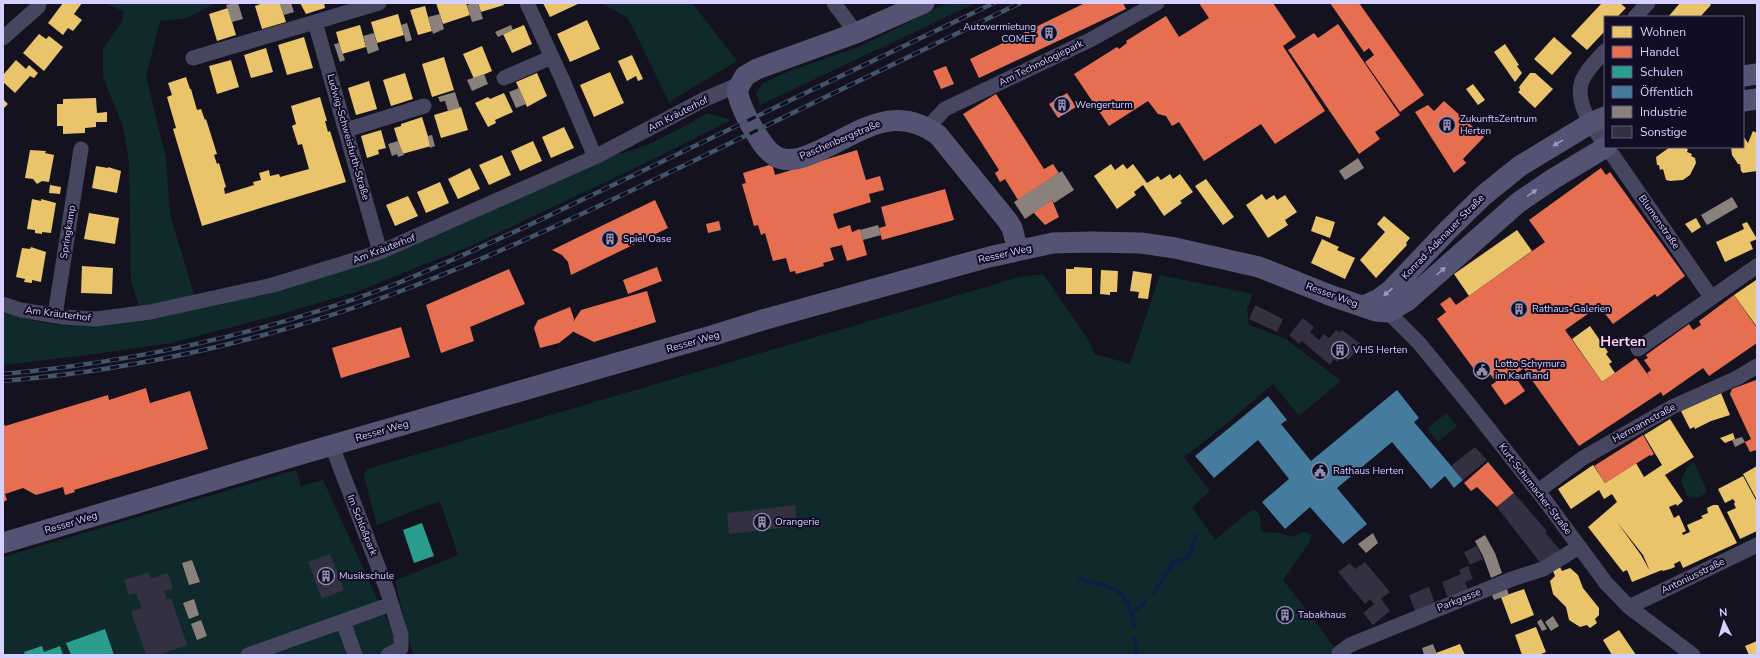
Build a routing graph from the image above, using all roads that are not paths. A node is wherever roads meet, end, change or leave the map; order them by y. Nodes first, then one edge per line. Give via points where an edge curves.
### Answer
1 (40, 3) edge
2 (379, 3) edge
3 (527, 3) edge
4 (834, 3) edge
5 (924, 3) edge
6 (1157, 3) edge
7 (1648, 3) edge
8 (1636, 16) edge
9 (315, 22) junction
10 (856, 34) junction
11 (3, 38) edge
12 (1604, 52) edge
13 (193, 58) dead end
14 (552, 58) junction
15 (1757, 74) edge
16 (1744, 76) edge
17 (504, 78) dead end
18 (740, 84) junction
19 (1757, 99) edge
20 (1744, 101) edge
21 (424, 106) dead end
22 (1598, 120) edge
23 (928, 127) junction
24 (346, 130) junction
25 (1604, 140) edge
26 (1604, 147) edge
27 (1607, 148) edge
28 (81, 149) dead end
29 (595, 157) junction
30 (1018, 250) junction
31 (380, 252) junction
32 (1757, 266) edge
33 (1711, 297) junction
34 (3, 304) edge
35 (1363, 306) junction
36 (1388, 312) junction
37 (55, 315) junction
38 (1638, 349) dead end
39 (1757, 366) edge
40 (332, 446) junction
41 (1538, 491) junction
42 (3, 543) edge
43 (1757, 545) edge
44 (1579, 547) junction
45 (391, 604) junction
46 (1629, 607) junction
47 (343, 621) junction
48 (1339, 652) dead end
49 (248, 655) edge
50 (356, 655) edge
51 (388, 655) edge
52 (1693, 655) edge

1 - 11 street
2 - 9 street
3 - 14 street
4 - 10 street
5 - 10 main road
6 - 23 street, Am Technologiepark via 1090,40 945,109
7 - 8 street
9 - 13 street
9 - 24 street, Ludwig-Schweisfurth-Straße
10 - 18 main road via 757,69 745,76
12 - 22 street, Blumenstraße via 1581,84 1585,111
14 - 17 street
14 - 29 street
15 - 16 main road
18 - 23 main road, Paschenbergstraße via 737,90 738,97 755,131 768,151 784,160 802,158 882,121 904,120
18 - 29 street, Am Kräuterhof
19 - 20 main road
21 - 24 street
22 - 25 street, Blumenstraße
22 -> 35 main road, Konrad-Adenauer-Straße via 1520,166 1484,195 1391,290 1380,299
23 - 30 main road, Paschenbergstraße via 943,141 1007,220
24 - 31 street, Ludwig-Schweisfurth-Straße
36 -> 26 main road, Konrad-Adenauer-Straße via 1407,301 1519,202
27 - 33 street, Blumenstraße
28 - 37 street, Springkamp
29 - 31 street, Am Kräuterhof
30 - 35 main road, Resser Weg via 1053,243 1141,243 1162,246 1259,267
30 - 40 main road, Resser Weg via 766,319
31 - 37 street, Am Kräuterhof via 273,285 150,312 95,319
32 - 33 street
33 - 38 street
34 - 37 street, Am Kräuterhof via 21,310
35 - 36 main road, Resser Weg
36 - 41 street, Kurt-Schumacher-Straße via 1419,343
39 - 41 street, Hermannstraße via 1737,378 1672,407 1583,458
40 - 42 main road, Resser Weg
40 - 45 street, Im Schloßpark
41 - 44 street, Kurt-Schumacher-Straße
43 - 46 street, Antoniusstraße
44 - 46 street, Kurt-Schumacher-Straße via 1606,583
44 - 48 street, Parkgasse via 1542,569 1350,645
45 - 47 street
45 - 51 street, Im Schloßpark via 402,642 401,648
46 - 52 street, Kurt-Schumacher-Straße
47 - 49 street
47 - 50 street

